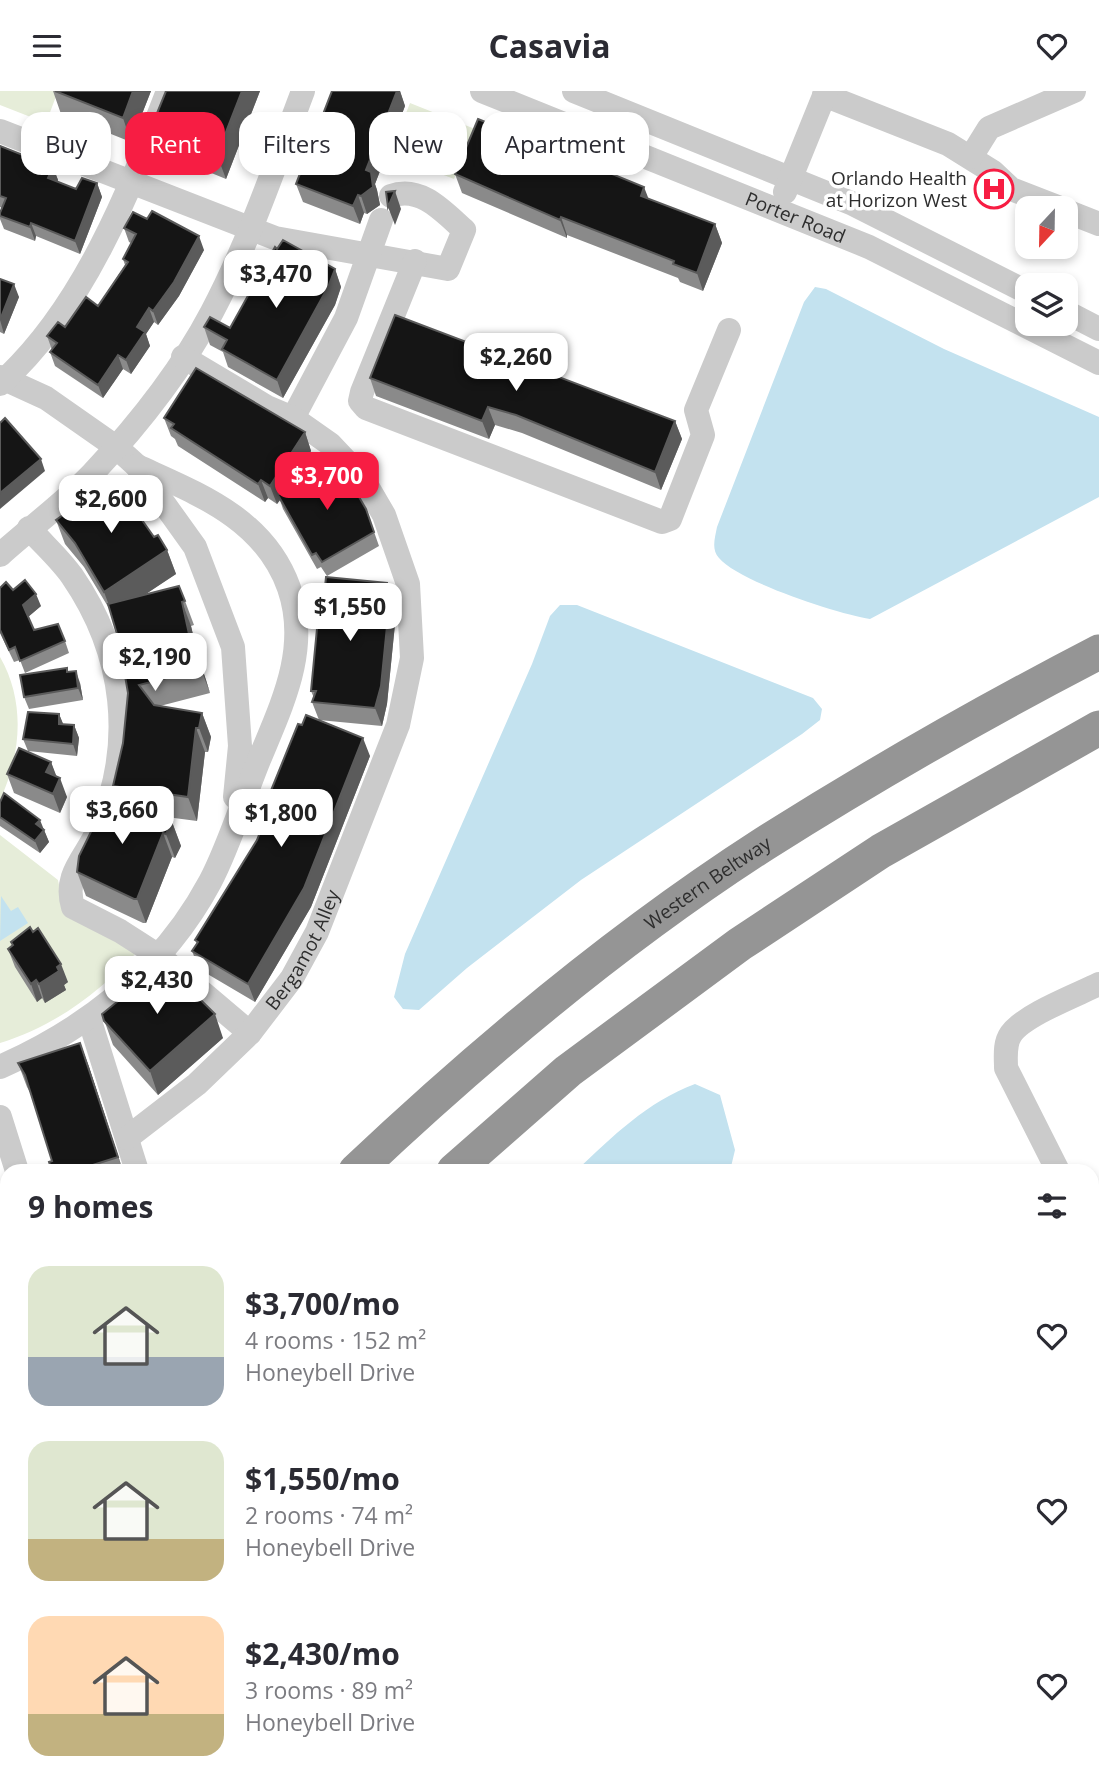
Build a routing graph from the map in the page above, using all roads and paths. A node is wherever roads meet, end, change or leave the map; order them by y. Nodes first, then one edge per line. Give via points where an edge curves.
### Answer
1 (168, 91) edge
2 (303, 91) edge
3 (482, 91) edge
4 (574, 91) edge
5 (1074, 91) edge
6 (825, 93) edge
7 (0, 131) edge
8 (971, 157) junction
9 (790, 177) junction
10 (132, 183) junction
11 (391, 195) edge
12 (1031, 196) edge
13 (778, 209) junction
14 (1078, 216) edge
15 (381, 220) dead end
16 (1099, 224) edge
17 (250, 228) junction
18 (368, 253) junction
19 (415, 261) junction
20 (1015, 286) edge
21 (954, 289) junction
22 (1015, 305) edge
23 (1078, 318) edge
24 (1099, 329) edge
25 (729, 330) dead end
26 (1078, 335) edge
27 (1099, 345) edge
28 (183, 358) junction
29 (1099, 363) edge
30 (2, 380) edge
31 (293, 418) junction
32 (116, 447) junction
33 (137, 466) junction
34 (29, 529) junction
35 (0, 555) edge
36 (1099, 652) edge
37 (1099, 728) edge
38 (232, 825) junction
39 (159, 956) junction
40 (1099, 984) edge
41 (89, 1018) junction
42 (250, 1033) junction
43 (0, 1067) edge
44 (0, 1117) edge
45 (127, 1138) junction
46 (15, 1164) edge
47 (135, 1164) edge
48 (363, 1164) edge
49 (462, 1164) edge
50 (1054, 1164) edge

1 - 10 street
2 - 17 street
3 - 13 street, Porter Road
4 - 9 street, Porter Road
5 - 8 street via 989,128
6 - 8 street
6 - 9 street
7 - 10 street
8 - 12 street via 1011,188
9 - 13 street
9 - 20 street, Porter Road
10 - 17 street
10 - 30 street via 81,280 46,334
11 - 19 street via 405,191 423,197 464,230 448,269
13 - 21 street, Porter Road
14 - 16 street
15 - 18 street
17 - 18 street via 275,238
17 - 28 street via 212,313
18 - 19 street
18 - 31 street via 346,318
19 - 25 street via 362,392 360,401 366,408 662,522 670,519 700,444 702,424 696,410
21 - 22 street via 988,294
21 - 29 street, Porter Road
23 - 24 street
26 - 27 street
28 - 31 street, Bergamot Alley
28 - 32 street
30 - 32 street via 78,417
31 - 42 street, Bergamot Alley via 363,479 384,515 408,583 412,658 398,725 317,932 292,978
32 - 33 street
32 - 34 street
33 - 38 street via 195,547 233,647 240,746
33 - 38 street via 218,503 249,526 288,586 298,623 286,695
34 - 35 street
34 - 39 street via 71,575 93,611 118,680 119,764 110,803 70,881 73,908
36 - 48 highway, Western Beltway via 890,768 762,846 605,957 443,1089
37 - 49 highway via 881,851 740,944 568,1071
38 - 39 street via 211,880 187,922
39 - 41 street via 126,990
39 - 42 street
40 - 50 street via 1027,1021 1010,1035 1006,1050 1006,1068
41 - 43 street
41 - 45 street
42 - 45 street, Bergamot Alley via 197,1084
44 - 46 street
45 - 47 street

